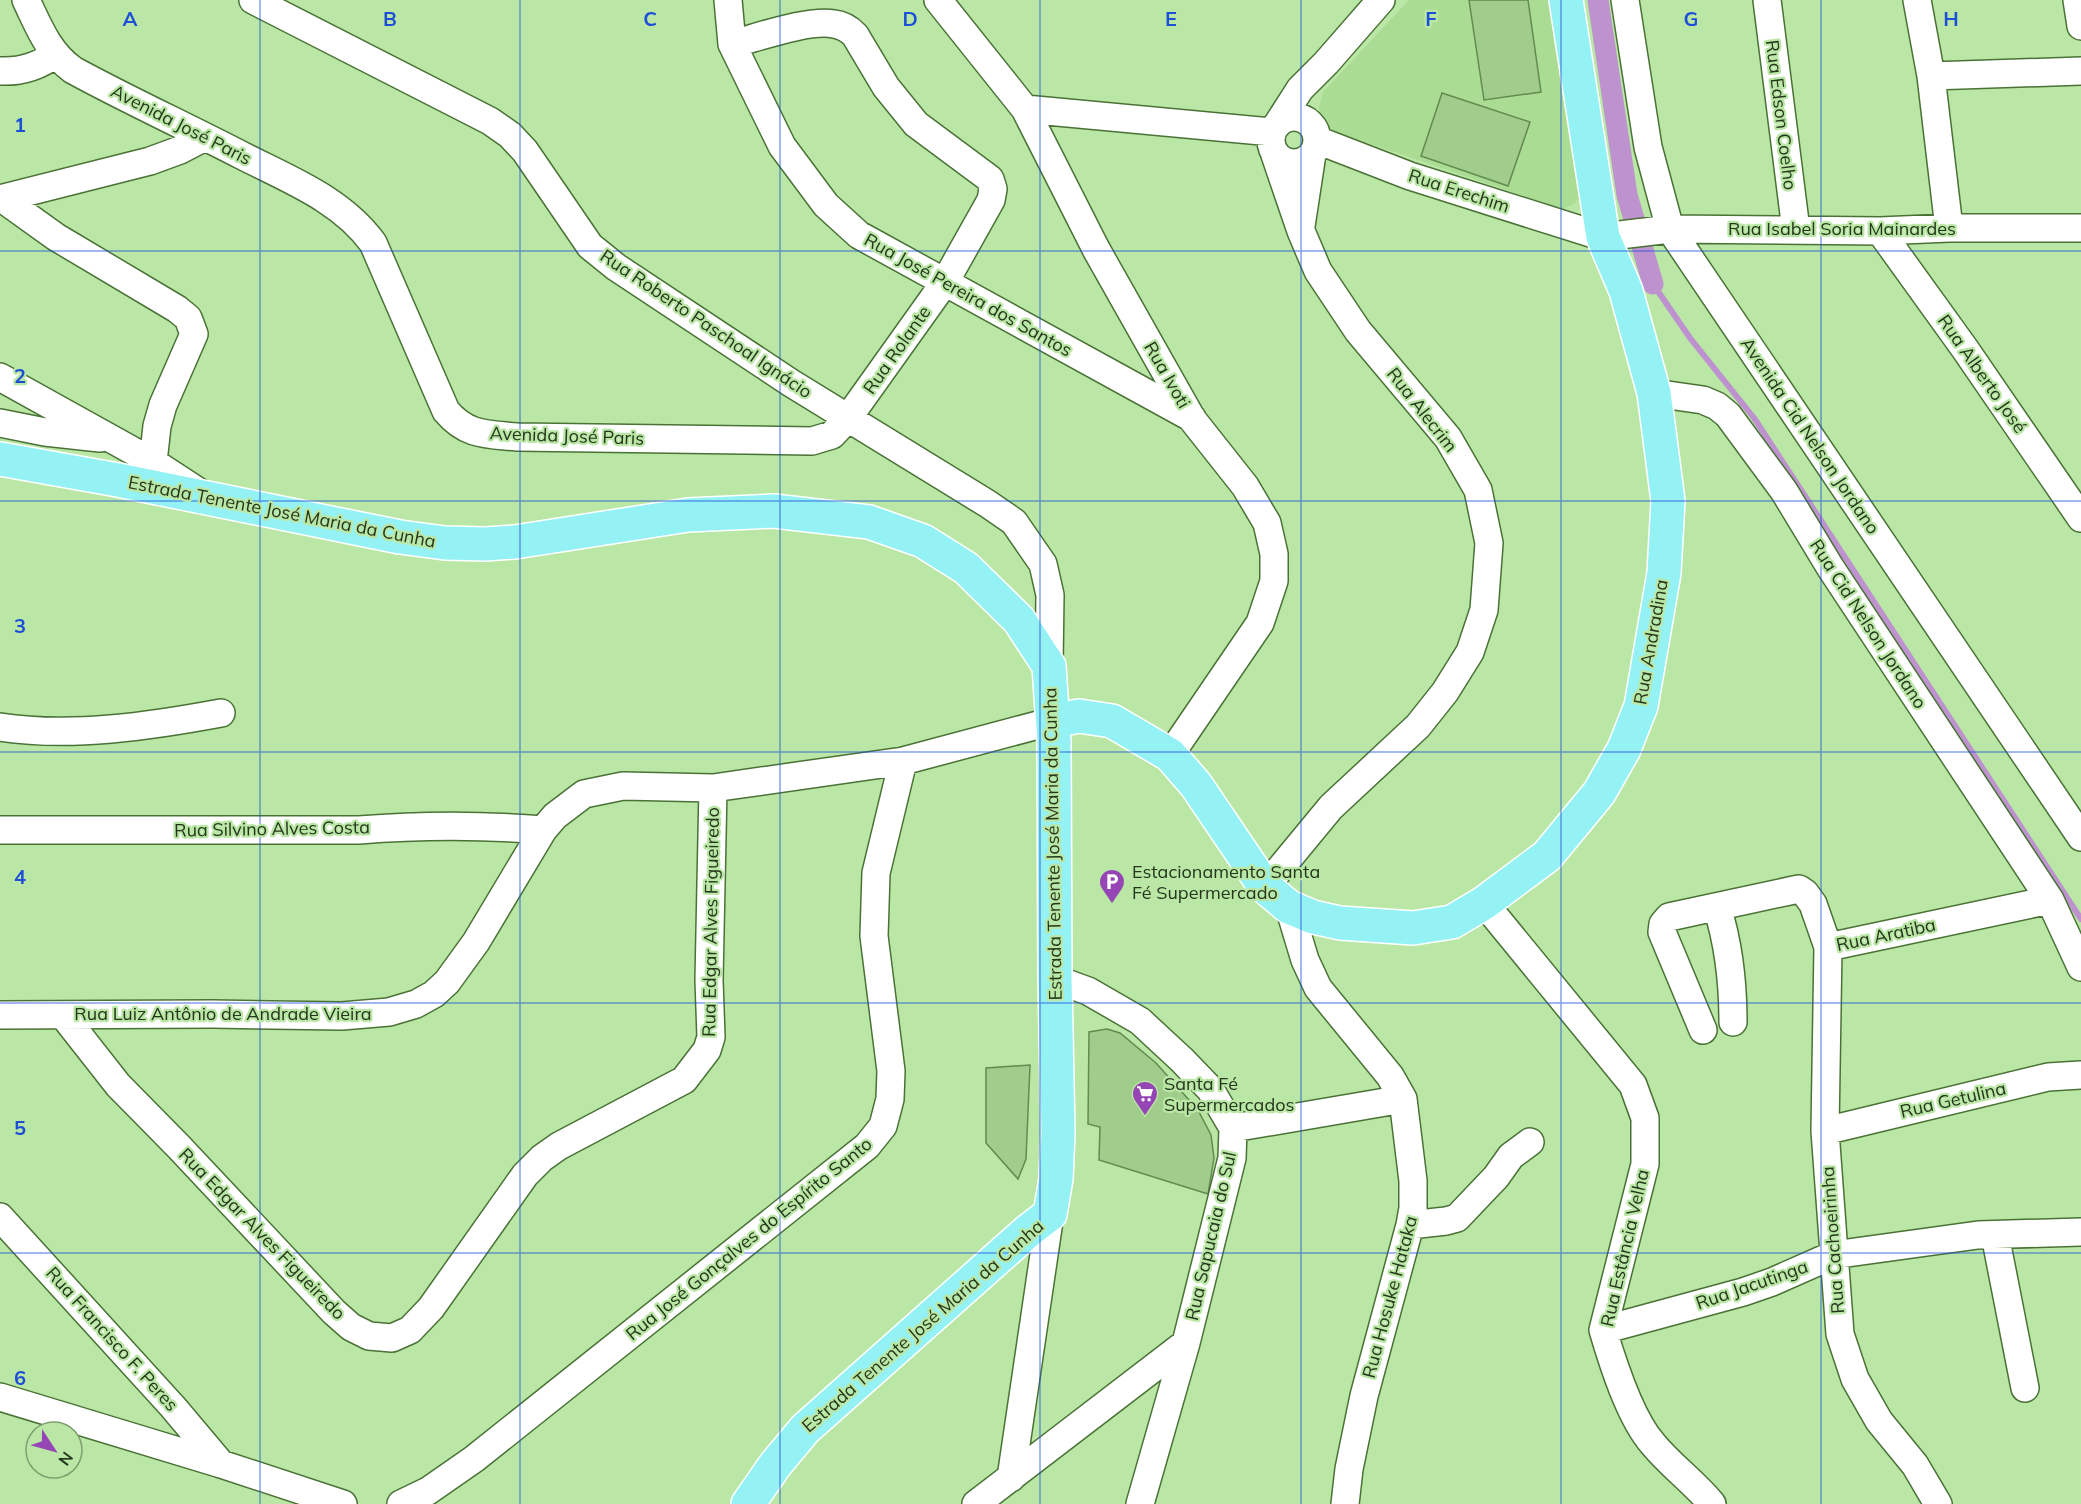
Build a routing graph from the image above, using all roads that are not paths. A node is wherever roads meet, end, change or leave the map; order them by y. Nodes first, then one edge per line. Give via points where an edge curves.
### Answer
1 (26, 0) edge
2 (253, 0) edge
3 (728, 0) edge
4 (938, 0) edge
5 (1381, 0) edge
6 (1566, 0) edge
7 (1626, 0) edge
8 (1767, 0) edge
9 (1917, 0) edge
10 (2076, 0) edge
11 (2081, 26) edge
12 (732, 44) junction
13 (55, 54) junction
14 (1326, 63) junction
15 (0, 71) edge
16 (2081, 71) edge
17 (1931, 76) junction
18 (1025, 109) junction
19 (206, 137) junction
20 (1274, 137) junction
21 (1312, 138) junction
22 (1, 199) edge
23 (1949, 228) junction
24 (2081, 228) edge
25 (1662, 230) junction
26 (1796, 230) junction
27 (1301, 231) junction
28 (1880, 231) junction
29 (1614, 236) junction
30 (945, 282) junction
31 (0, 378) edge
32 (1654, 393) junction
33 (848, 418) junction
34 (1192, 419) junction
35 (0, 423) edge
36 (110, 439) junction
37 (0, 459) edge
38 (153, 462) junction
39 (210, 499) junction
40 (2081, 518) edge
41 (1049, 666) junction
42 (221, 713) dead end
43 (1053, 721) junction
44 (0, 727) edge
45 (1170, 755) junction
46 (903, 761) junction
47 (713, 788) junction
48 (0, 830) edge
49 (543, 830) junction
50 (2081, 837) edge
51 (1265, 887) junction
52 (2050, 900) junction
53 (1484, 903) junction
54 (1717, 907) junction
55 (1289, 908) junction
56 (1828, 947) junction
57 (2081, 967) edge
58 (1055, 979) junction
59 (0, 1015) edge
60 (63, 1015) junction
61 (1733, 1022) dead end
62 (1703, 1030) dead end
63 (2081, 1075) edge
64 (1403, 1099) junction
65 (1233, 1128) junction
66 (1825, 1131) junction
67 (1530, 1142) dead end
68 (1050, 1214) junction
69 (0, 1218) edge
70 (1410, 1225) junction
71 (2081, 1232) edge
72 (1995, 1235) junction
73 (1833, 1255) junction
74 (1603, 1330) junction
75 (1186, 1343) junction
76 (2025, 1388) dead end
77 (0, 1397) edge
78 (220, 1464) junction
79 (1011, 1478) junction
80 (343, 1504) edge
81 (401, 1504) edge
82 (748, 1504) edge
83 (976, 1504) edge
84 (1140, 1504) edge
85 (1345, 1504) edge
86 (1712, 1504) edge
87 (1938, 1504) edge

1 - 13 street, Avenida José Paris
2 - 33 street, Rua Roberto Paschoal Ignácio via 490,121 510,135 590,246 625,273
3 - 12 street, Rua José Pereira dos Santos
4 - 18 street, Rua Ivoti
5 - 14 street
6 - 29 main road
7 - 25 street, Avenida Cid Nelson Jordano
8 - 26 street, Rua Edson Coelho
9 - 17 street
10 - 11 street
12 - 30 street, Rua José Pereira dos Santos via 782,146 826,205 859,235
12 - 30 street, Rua Rolante via 813,24 832,23 848,29 916,124 990,179 991,200
13 - 15 street via 24,70
13 - 19 street, Avenida José Paris via 73,70
14 - 20 street via 1300,88
14 - 21 street via 1307,107
16 - 17 street
17 - 23 street
18 - 20 street
18 - 34 street, Rua Ivoti via 1096,249
19 - 22 street via 150,161
19 - 33 street, Avenida José Paris via 330,202 360,226 373,243 446,411 473,432 517,437 812,441 832,435
20 - 21 street via 1287,118 1294,117
20 - 21 street via 1279,158 1293,163 1307,159
20 - 27 street, Rua Alecrim
21 - 27 street
21 - 29 street, Rua Erechim via 1410,176
22 - 38 street via 188,318 194,334 156,426
23 - 24 street, Rua Isabel Soria Mainardes
23 - 28 street, Rua Isabel Soria Mainardes
25 - 26 street, Rua Isabel Soria Mainardes
25 - 29 street, Rua Isabel Soria Mainardes
25 - 50 street, Avenida Cid Nelson Jordano
26 - 28 street, Rua Isabel Soria Mainardes
27 - 51 street, Rua Alecrim via 1318,271 1339,305 1448,438 1478,490 1489,543 1484,610 1470,652 1445,692 1418,726 1331,807
28 - 40 street, Rua Alberto José
29 - 32 main road, Rua Andradina
30 - 33 street, Rua Rolante
30 - 34 street, Rua José Pereira dos Santos
31 - 36 street
32 - 52 street, Rua Cid Nelson Jordano via 1703,400 1728,415 1784,491
32 - 53 main road, Rua Andradina via 1668,501 1664,573 1641,706 1624,749 1599,793 1546,856
33 - 41 street via 1014,522 1043,564 1050,595
34 - 45 street, Rua Ivoti via 1245,486 1267,523 1274,554 1274,581 1260,623
35 - 36 street
36 - 38 street
37 - 39 main road, Estrada Tenente José Maria da Cunha
38 - 39 street
39 - 41 main road, Estrada Tenente José Maria da Cunha via 400,537 475,544 515,542 688,515 774,511 869,522 923,541 966,568 1019,620
41 - 43 main road, Estrada Tenente José Maria da Cunha
42 - 44 street via 99,729
43 - 45 main road, Rua Andradina via 1079,716 1112,721
43 - 46 street, Rua Luiz Antônio de Andrade Vieira
43 - 58 main road, Estrada Tenente José Maria da Cunha
45 - 51 main road, Rua Andradina via 1196,785
46 - 47 street, Rua Luiz Antônio de Andrade Vieira
46 - 81 street, Rua José Gonçalves do Espírito Santo via 876,873 874,936 891,1071 884,1126 867,1146 474,1459 428,1491
47 - 49 street, Rua Luiz Antônio de Andrade Vieira via 623,786 584,794
47 - 60 street, Rua Edgar Alves Figueiredo via 711,1037 707,1050 684,1080 542,1158 525,1175 431,1308 410,1330 392,1338 369,1336 334,1312 118,1085
48 - 49 street, Rua Silvino Alves Costa via 348,830 408,826
49 - 60 street, Rua Luiz Antônio de Andrade Vieira via 453,974 434,994 416,1004 389,1012 342,1016
51 - 55 main road, Rua Andradina
52 - 56 street, Rua Aratiba
52 - 57 street
53 - 55 main road, Rua Andradina via 1452,922 1413,928 1340,923
53 - 74 street, Rua Estância Velha via 1633,1085 1645,1118 1645,1164
54 - 56 street, Rua Aratiba via 1799,889 1813,904
54 - 61 street via 1730,960
54 - 62 street, Rua Aratiba via 1669,917 1662,932
55 - 64 street, Rua Hosuke Hataka via 1318,988 1390,1076
56 - 66 street, Rua Cachoeirinha
58 - 65 street, Rua Sapucaia do Sul via 1088,991 1140,1021 1210,1089
58 - 68 main road, Estrada Tenente José Maria da Cunha via 1058,1133
59 - 60 street, Rua Luiz Antônio de Andrade Vieira
63 - 66 street, Rua Getulina via 2048,1077
64 - 65 street
64 - 70 street, Rua Hosuke Hataka via 1413,1181
65 - 75 street, Rua Sapucaia do Sul via 1232,1158
66 - 73 street, Rua Cachoeirinha
67 - 70 street via 1511,1156 1457,1218
68 - 79 street
68 - 82 main road, Estrada Tenente José Maria da Cunha via 805,1429
69 - 78 street, Rua Francisco F. Peres
70 - 85 street, Rua Hosuke Hataka via 1364,1395
71 - 72 street, Rua Jacutinga
72 - 73 street, Rua Jacutinga
72 - 76 street
73 - 74 street, Rua Jacutinga via 1743,1292
73 - 87 street, Rua Cachoeirinha via 1840,1334 1855,1379 1879,1421 1915,1464
74 - 86 street, Rua Estância Velha via 1639,1425
75 - 79 street
75 - 84 street, Rua Sapucaia do Sul
77 - 78 street
78 - 80 street
79 - 83 street

